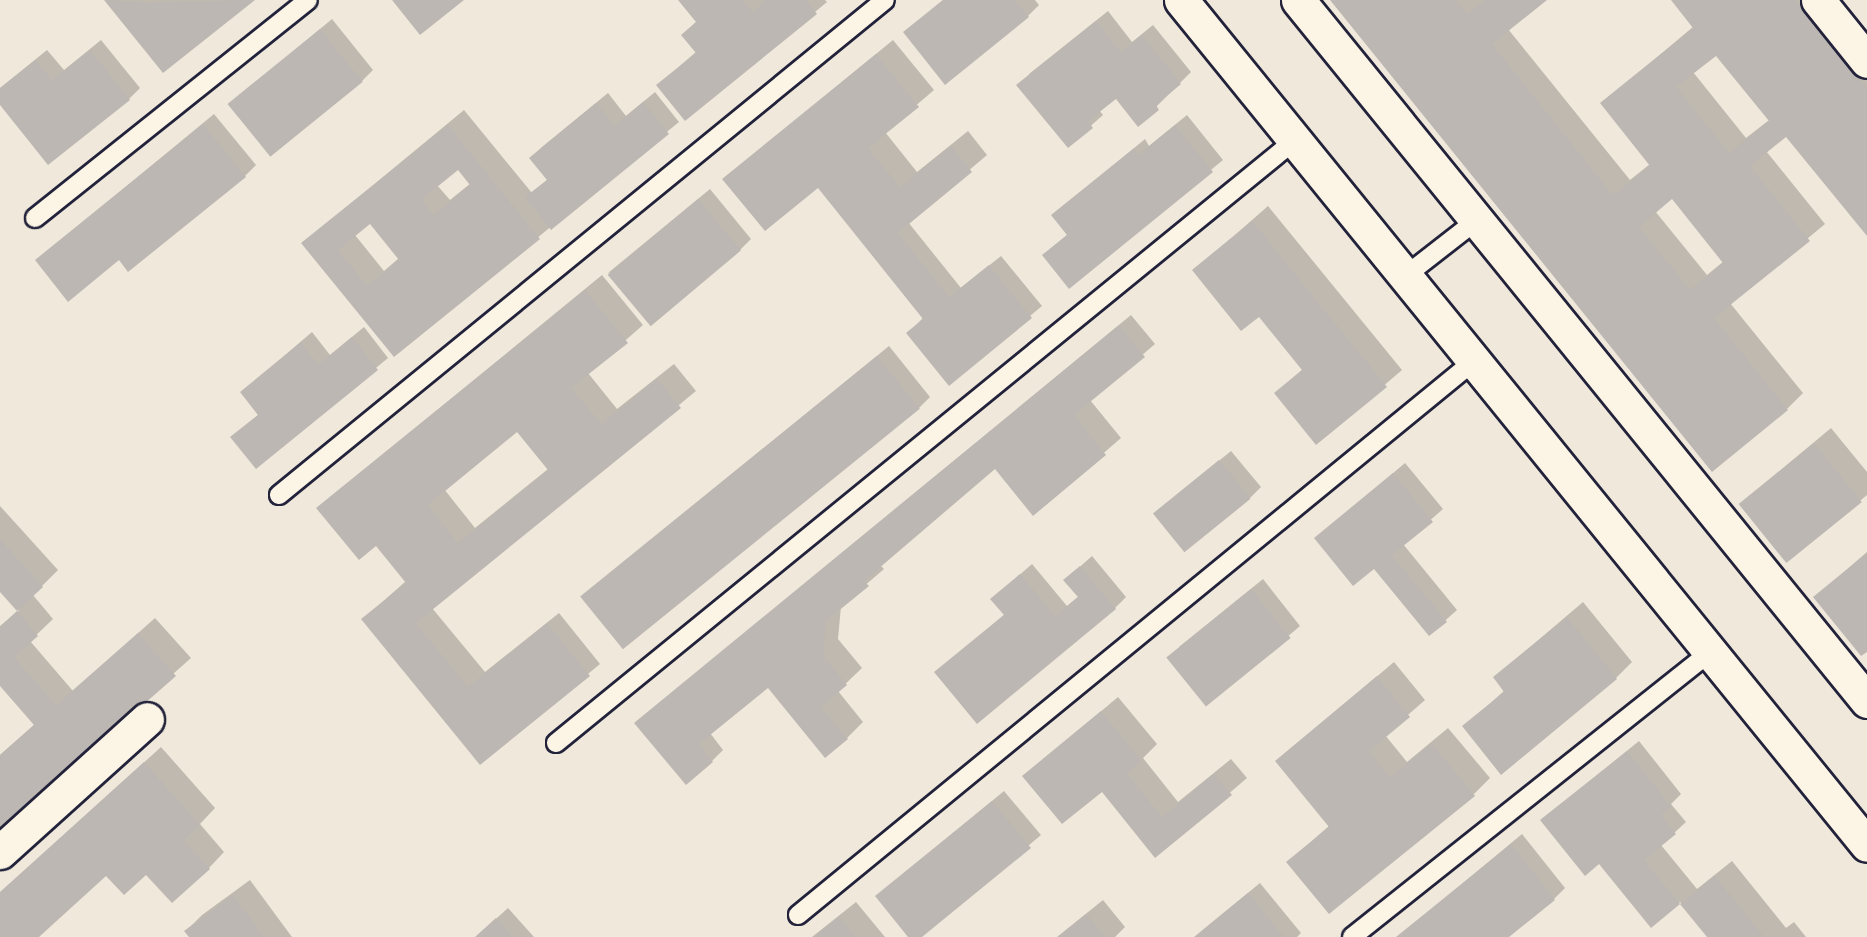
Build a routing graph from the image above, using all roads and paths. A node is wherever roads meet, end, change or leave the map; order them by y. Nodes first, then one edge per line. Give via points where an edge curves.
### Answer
1 (308, 0) edge
2 (885, 0) edge
3 (1181, 0) edge
4 (1298, 0) edge
5 (1818, 0) edge
6 (1867, 61) edge
7 (1295, 140) junction
8 (35, 218) dead end
9 (1477, 220) junction
10 (1406, 276) junction
11 (1474, 361) junction
12 (279, 495) dead end
13 (1710, 652) junction
14 (1867, 701) edge
15 (147, 719) dead end
16 (556, 743) dead end
17 (1867, 845) edge
18 (0, 852) edge
19 (798, 915) dead end
20 (1352, 937) edge

1 - 8 lane
2 - 12 lane
3 - 7 street
4 - 9 street
5 - 6 street
7 - 10 street
7 - 16 lane
9 - 10 lane
9 - 14 street
10 - 11 street
11 - 13 street
11 - 19 lane
13 - 17 street
13 - 20 lane
15 - 18 street

